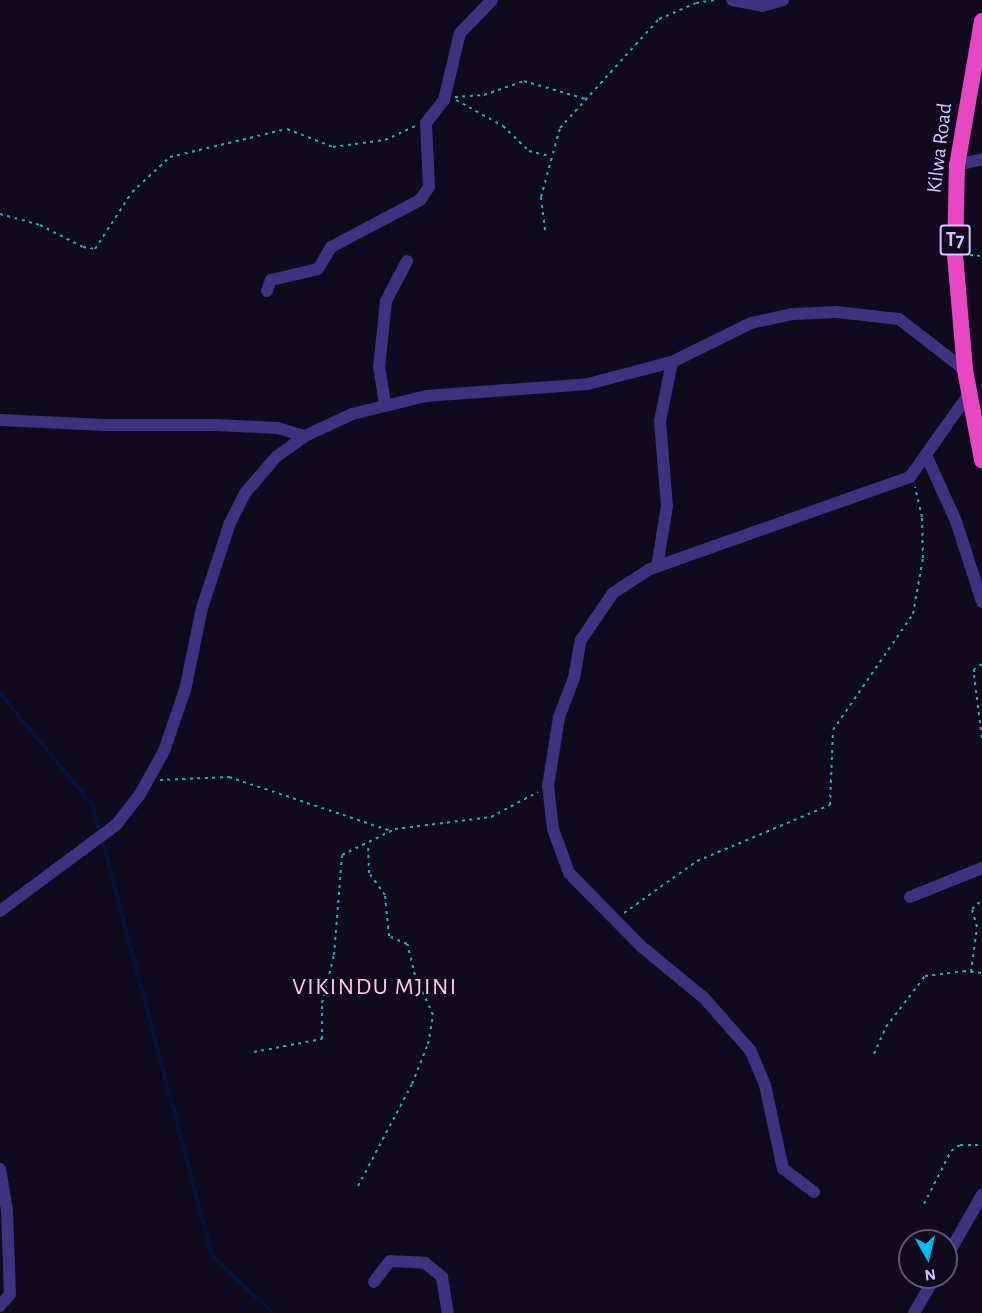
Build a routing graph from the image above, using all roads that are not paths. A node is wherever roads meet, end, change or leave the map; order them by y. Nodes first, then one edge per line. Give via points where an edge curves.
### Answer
1 (492, 0) edge
2 (732, 0) edge
3 (783, 0) edge
4 (982, 21) edge
5 (982, 159) edge
6 (957, 165) junction
7 (407, 261) dead end
8 (267, 291) dead end
9 (672, 362) junction
10 (965, 370) junction
11 (968, 394) junction
12 (385, 404) junction
13 (0, 420) edge
14 (305, 436) junction
15 (926, 455) junction
16 (982, 460) edge
17 (657, 567) junction
18 (982, 602) edge
19 (982, 868) edge
20 (910, 897) dead end
21 (0, 911) edge
22 (0, 1169) edge
23 (814, 1192) dead end
24 (982, 1195) edge
25 (958, 1237) edge
26 (374, 1282) dead end
27 (928, 1289) edge
28 (0, 1306) edge
29 (448, 1313) edge
30 (914, 1313) edge

1 - 8 street via 460,33 444,100 426,123 429,187 420,200 332,247 318,269 272,280
2 - 3 street via 746,6
4 - 6 highway, Kilwa Road / T7
5 - 6 street
6 - 10 highway, Kilwa Road / T7 via 955,255
7 - 12 street via 386,301 379,368
9 - 10 street via 767,317 836,312 899,319
9 - 12 street via 588,384 467,392
9 - 17 street via 660,421 667,506
10 - 11 highway, Kilwa Road / T7
11 - 15 street
11 - 16 highway, Kilwa Road / T7
12 - 14 street
13 - 14 street via 278,428
14 - 21 street via 276,457 246,492 230,523 202,608 184,690 164,751 148,779 116,825
15 - 17 street via 910,477
15 - 18 street via 956,521
17 - 23 street via 613,593 581,640 574,678 559,717 548,786 553,829 569,873 614,920 704,998 750,1050 765,1085 783,1169
19 - 20 street
22 - 28 street via 8,1210 10,1294
24 - 25 street
26 - 29 street via 390,1261 425,1263 442,1277
27 - 30 street

